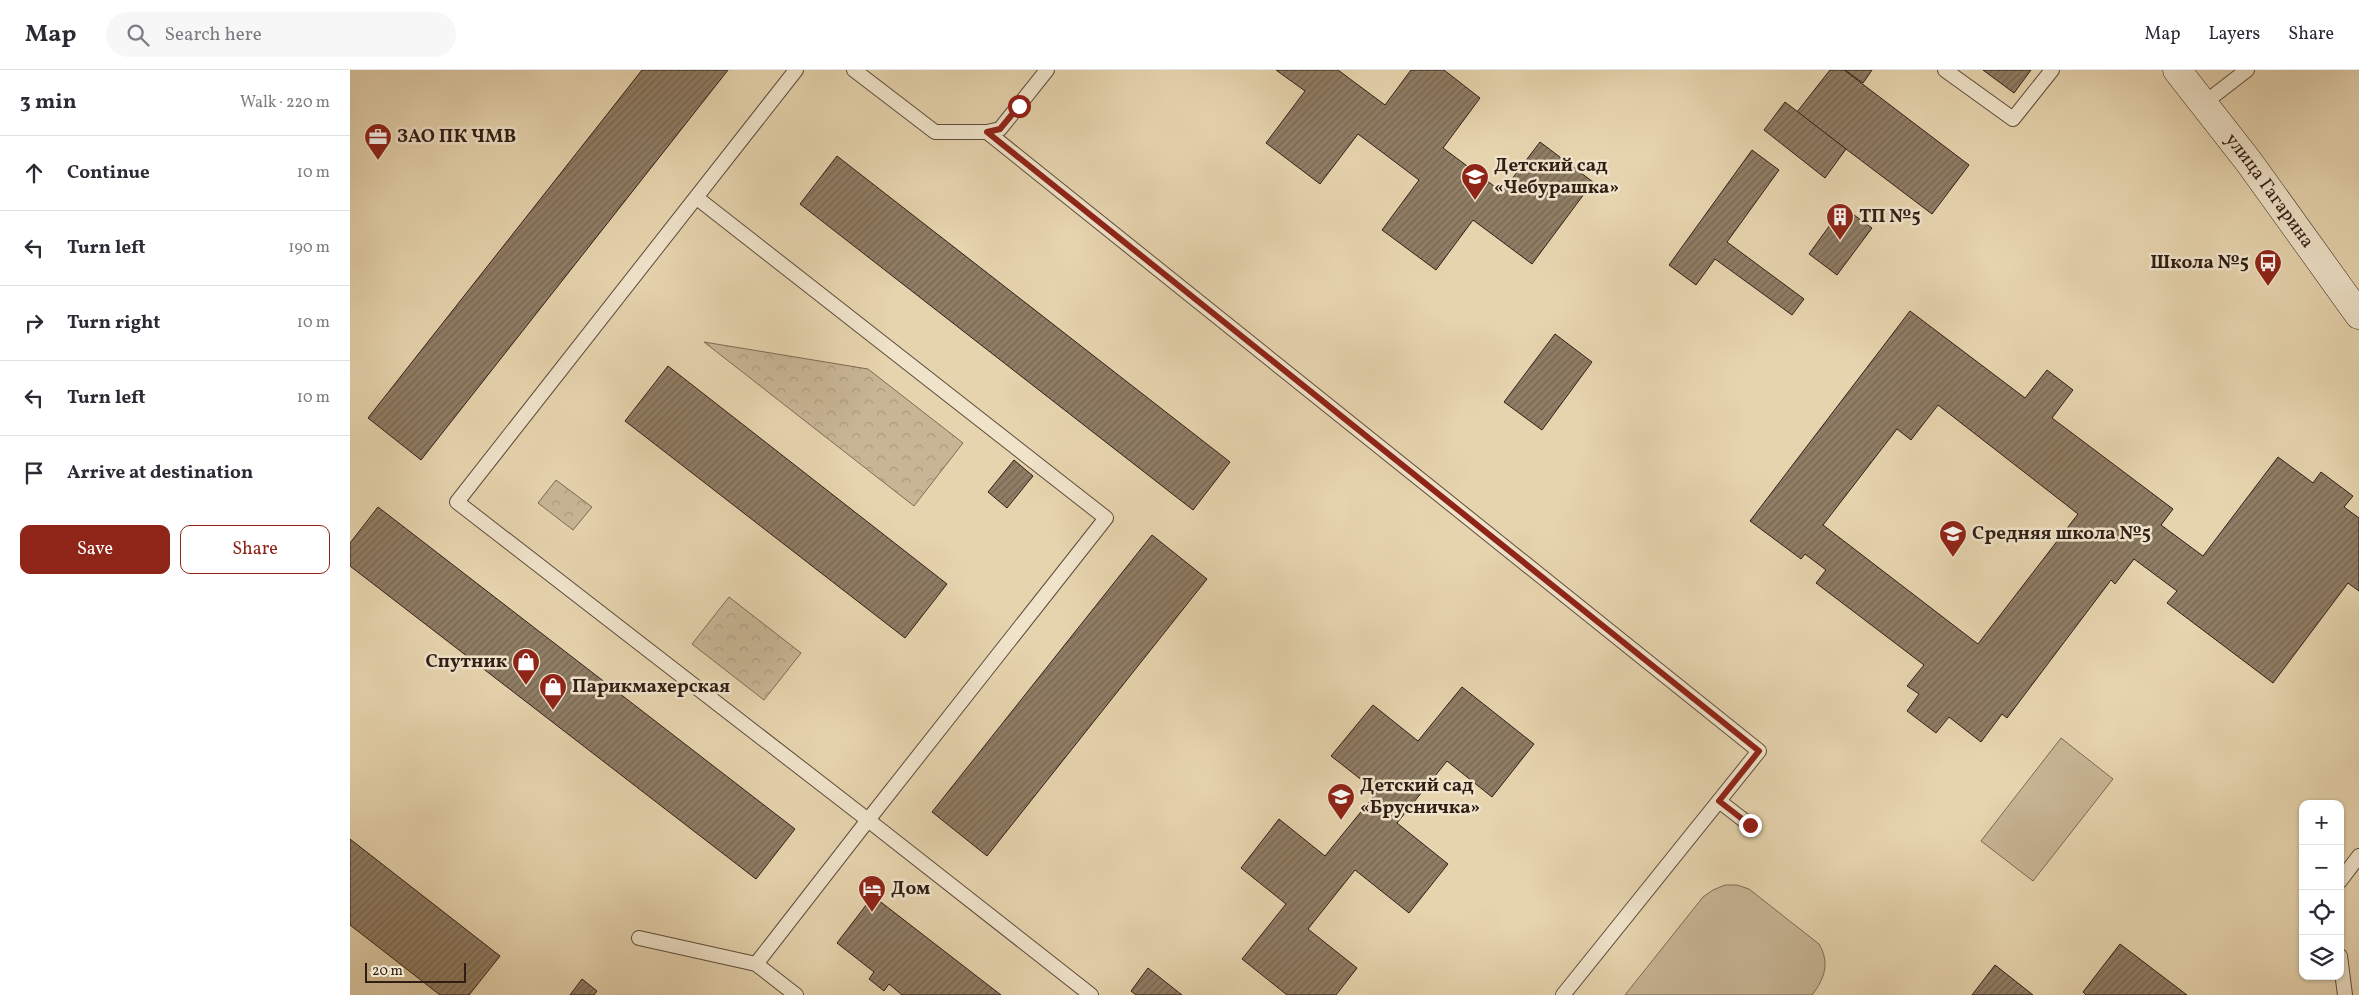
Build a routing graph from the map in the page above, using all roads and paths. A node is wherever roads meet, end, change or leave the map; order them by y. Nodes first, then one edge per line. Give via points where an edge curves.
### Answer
1 (796, 70) edge
2 (854, 70) edge
3 (1047, 70) edge
4 (1945, 70) edge
5 (2052, 70) edge
6 (2177, 70) edge
7 (2247, 70) edge
8 (2203, 104) junction
9 (987, 132) junction
10 (697, 198) junction
11 (2359, 315) edge
12 (1719, 801) junction
13 (868, 820) junction
14 (1750, 825) dead end
15 (2359, 856) edge
16 (2344, 876) edge
17 (639, 938) dead end
18 (756, 964) junction
19 (2343, 980) edge
20 (796, 995) edge
21 (1091, 995) edge
22 (1563, 995) edge
23 (2345, 995) edge

1 - 10 lane
2 - 9 lane via 936,132
3 - 9 lane via 1000,129
4 - 5 lane via 2013,119
6 - 8 main road, улица Гагарина
7 - 8 lane
8 - 11 main road, улица Гагарина
9 - 12 lane via 1759,751
10 - 13 lane via 1106,518
10 - 13 lane via 457,502
12 - 14 lane
12 - 22 lane
13 - 18 lane
13 - 21 lane
15 - 16 lane
17 - 18 lane
18 - 20 lane
19 - 23 lane

